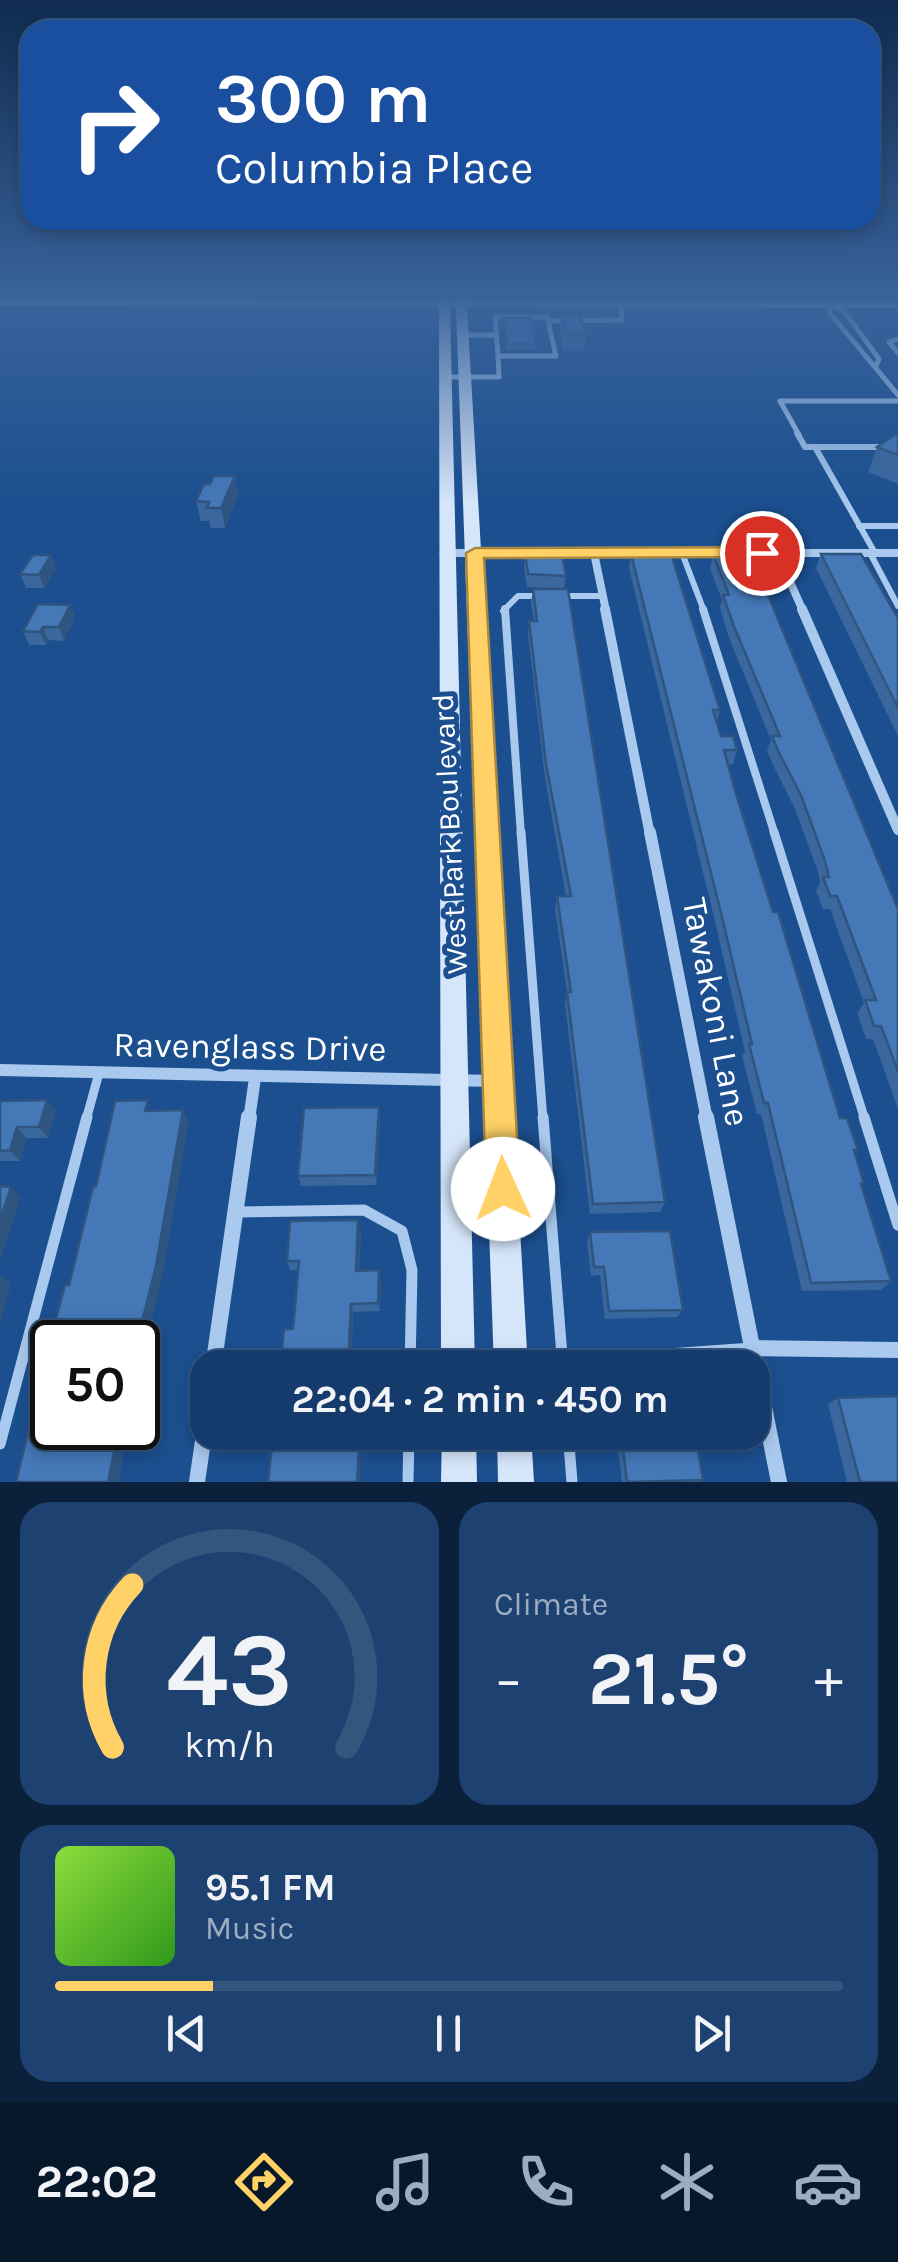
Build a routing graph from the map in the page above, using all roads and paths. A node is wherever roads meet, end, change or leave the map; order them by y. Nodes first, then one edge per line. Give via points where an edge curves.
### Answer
1 (454, 365) edge
2 (458, 365) edge
3 (497, 365) edge
4 (876, 366) edge
5 (456, 377) junction
6 (898, 398) edge
7 (815, 447) junction
8 (898, 447) edge
9 (859, 526) junction
10 (898, 526) edge
11 (872, 552) junction
12 (898, 552) edge
13 (446, 553) junction
14 (475, 553) junction
15 (594, 553) junction
16 (682, 553) junction
17 (786, 556) junction
18 (602, 596) junction
19 (898, 606) edge
20 (898, 830) edge
21 (0, 1070) edge
22 (99, 1073) junction
23 (254, 1078) junction
24 (456, 1082) junction
25 (498, 1082) junction
26 (236, 1212) junction
27 (898, 1226) edge
28 (752, 1348) junction
29 (216, 1350) edge
30 (410, 1350) edge
31 (458, 1350) edge
32 (510, 1350) edge
33 (561, 1350) edge
34 (724, 1350) edge
35 (898, 1350) edge
36 (0, 1444) edge
37 (202, 1450) edge
38 (409, 1450) edge
39 (459, 1450) edge
40 (515, 1450) edge
41 (569, 1450) edge
42 (197, 1482) edge
43 (408, 1482) edge
44 (459, 1482) edge
45 (516, 1482) edge
46 (572, 1482) edge
47 (779, 1482) edge

1 - 5 main road, West Park Boulevard
2 - 5 main road, West Park Boulevard
3 - 5 lane via 498,377
4 - 6 lane
5 - 13 main road, West Park Boulevard
5 - 14 main road, West Park Boulevard
6 - 7 lane via 780,401 805,447
7 - 8 lane
7 - 9 lane
9 - 10 lane
9 - 11 lane
11 - 12 street
11 - 17 street
11 - 19 lane
13 - 14 street
13 - 24 main road, West Park Boulevard
14 - 15 street
14 - 25 main road, West Park Boulevard
15 - 16 street
15 - 18 street, Tawakoni Lane
16 - 17 street
16 - 27 lane
17 - 20 street
18 - 28 street, Tawakoni Lane
18 - 33 lane via 518,596 502,611
21 - 22 street, Ravenglass Drive
22 - 23 street, Ravenglass Drive
22 - 36 lane
23 - 24 street, Ravenglass Drive
23 - 26 street
24 - 25 street, Ravenglass Drive
24 - 31 main road, West Park Boulevard
25 - 32 main road, West Park Boulevard
26 - 29 street
26 - 30 lane via 364,1210 402,1232 412,1270
28 - 34 lane
28 - 35 street
28 - 47 street, Tawakoni Lane
37 - 42 street
38 - 43 lane
39 - 44 main road
40 - 45 main road
41 - 46 lane

